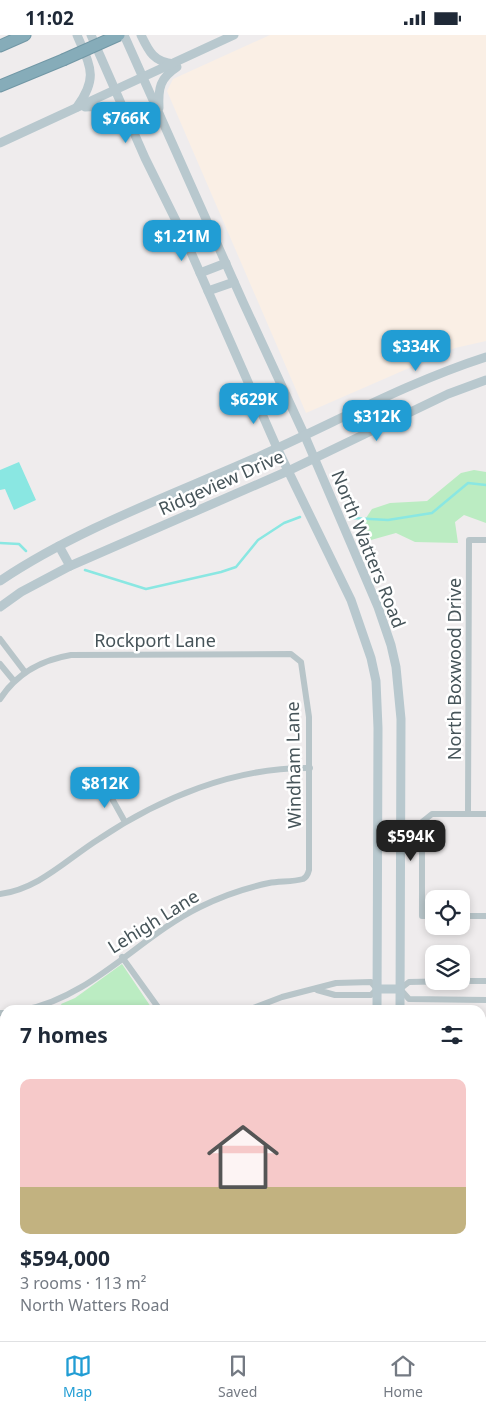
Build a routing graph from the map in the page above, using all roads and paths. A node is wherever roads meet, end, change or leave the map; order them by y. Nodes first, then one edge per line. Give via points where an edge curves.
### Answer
1 (25, 35) edge
2 (76, 35) edge
3 (91, 35) edge
4 (118, 35) edge
5 (124, 35) edge
6 (141, 35) edge
7 (234, 35) edge
8 (1, 46) edge
9 (206, 48) junction
10 (174, 63) junction
11 (143, 78) junction
12 (0, 86) edge
13 (115, 91) junction
14 (75, 109) junction
15 (160, 114) junction
16 (129, 121) junction
17 (0, 143) edge
18 (226, 263) junction
19 (200, 273) junction
20 (234, 282) junction
21 (208, 291) junction
22 (486, 357) edge
23 (486, 380) edge
24 (304, 434) junction
25 (277, 448) junction
26 (314, 458) junction
27 (288, 471) junction
28 (486, 540) edge
29 (59, 546) junction
30 (70, 566) junction
31 (0, 581) edge
32 (0, 607) edge
33 (0, 639) edge
34 (296, 656) joint
35 (0, 664) edge
36 (19, 676) junction
37 (0, 699) edge
38 (310, 767) junction
39 (105, 786) dead end
40 (468, 814) junction
41 (486, 814) edge
42 (125, 822) junction
43 (307, 876) joint
44 (0, 894) edge
45 (425, 916) edge
46 (470, 916) edge
47 (486, 916) edge
48 (122, 957) junction
49 (470, 981) edge
50 (486, 981) edge
51 (425, 982) edge
52 (377, 989) junction
53 (400, 989) junction
54 (317, 990) junction
55 (486, 1000) edge
56 (39, 1005) edge
57 (156, 1005) edge
58 (261, 1005) edge
59 (377, 1005) edge
60 (400, 1005) edge

1 - 8 highway
2 - 14 main road via 91,69 91,82
3 - 13 main road, North Watters Road
4 - 12 highway, bridge
5 - 11 main road, North Watters Road
6 - 10 main road via 153,57 164,63
7 - 9 main road
9 - 10 main road
9 - 15 main road via 167,74 160,84
10 - 11 main road
11 - 13 main road
11 - 15 main road, North Watters Road
13 - 14 main road
13 - 16 main road, North Watters Road
14 - 16 main road via 95,106
14 - 17 main road
15 - 18 main road, North Watters Road
16 - 19 main road, North Watters Road
18 - 19 main road
18 - 20 main road, North Watters Road
19 - 21 main road, North Watters Road
20 - 21 main road
20 - 24 main road, North Watters Road
21 - 25 main road, North Watters Road
22 - 24 main road, Ridgeview Drive
23 - 26 main road, Ridgeview Drive via 448,394
24 - 25 main road, Ridgeview Drive
24 - 26 main road, North Watters Road
25 - 27 main road, North Watters Road
25 - 29 main road, Ridgeview Drive
26 - 27 main road, Ridgeview Drive
26 - 53 main road, North Watters Road via 378,607 396,667 400,719
27 - 30 main road, Ridgeview Drive
27 - 52 main road, North Watters Road via 351,600 376,681
28 - 40 street, North Boxwood Drive via 469,540
29 - 30 main road
29 - 31 main road, Ridgeview Drive
30 - 32 main road, Ridgeview Drive
33 - 36 street
34 - 36 street, Rockport Lane via 71,655 48,660
34 - 38 street, Windham Lane via 301,662 307,696
35 - 36 street
36 - 37 street
38 - 42 street via 258,773 201,787
38 - 43 street, Windham Lane
39 - 42 street
40 - 41 street
40 - 45 street via 432,814 422,822 422,916
42 - 44 street via 38,882
43 - 48 street, Lehigh Lane via 219,898 176,920
46 - 47 street
48 - 56 street, Lehigh Lane via 63,997
48 - 57 street
49 - 50 street
51 - 53 street via 409,982
52 - 53 main road
52 - 54 street via 371,995 335,995
52 - 54 street via 371,982 336,983
52 - 59 main road, North Watters Road
53 - 55 street via 408,999
53 - 60 main road, North Watters Road
54 - 58 street

